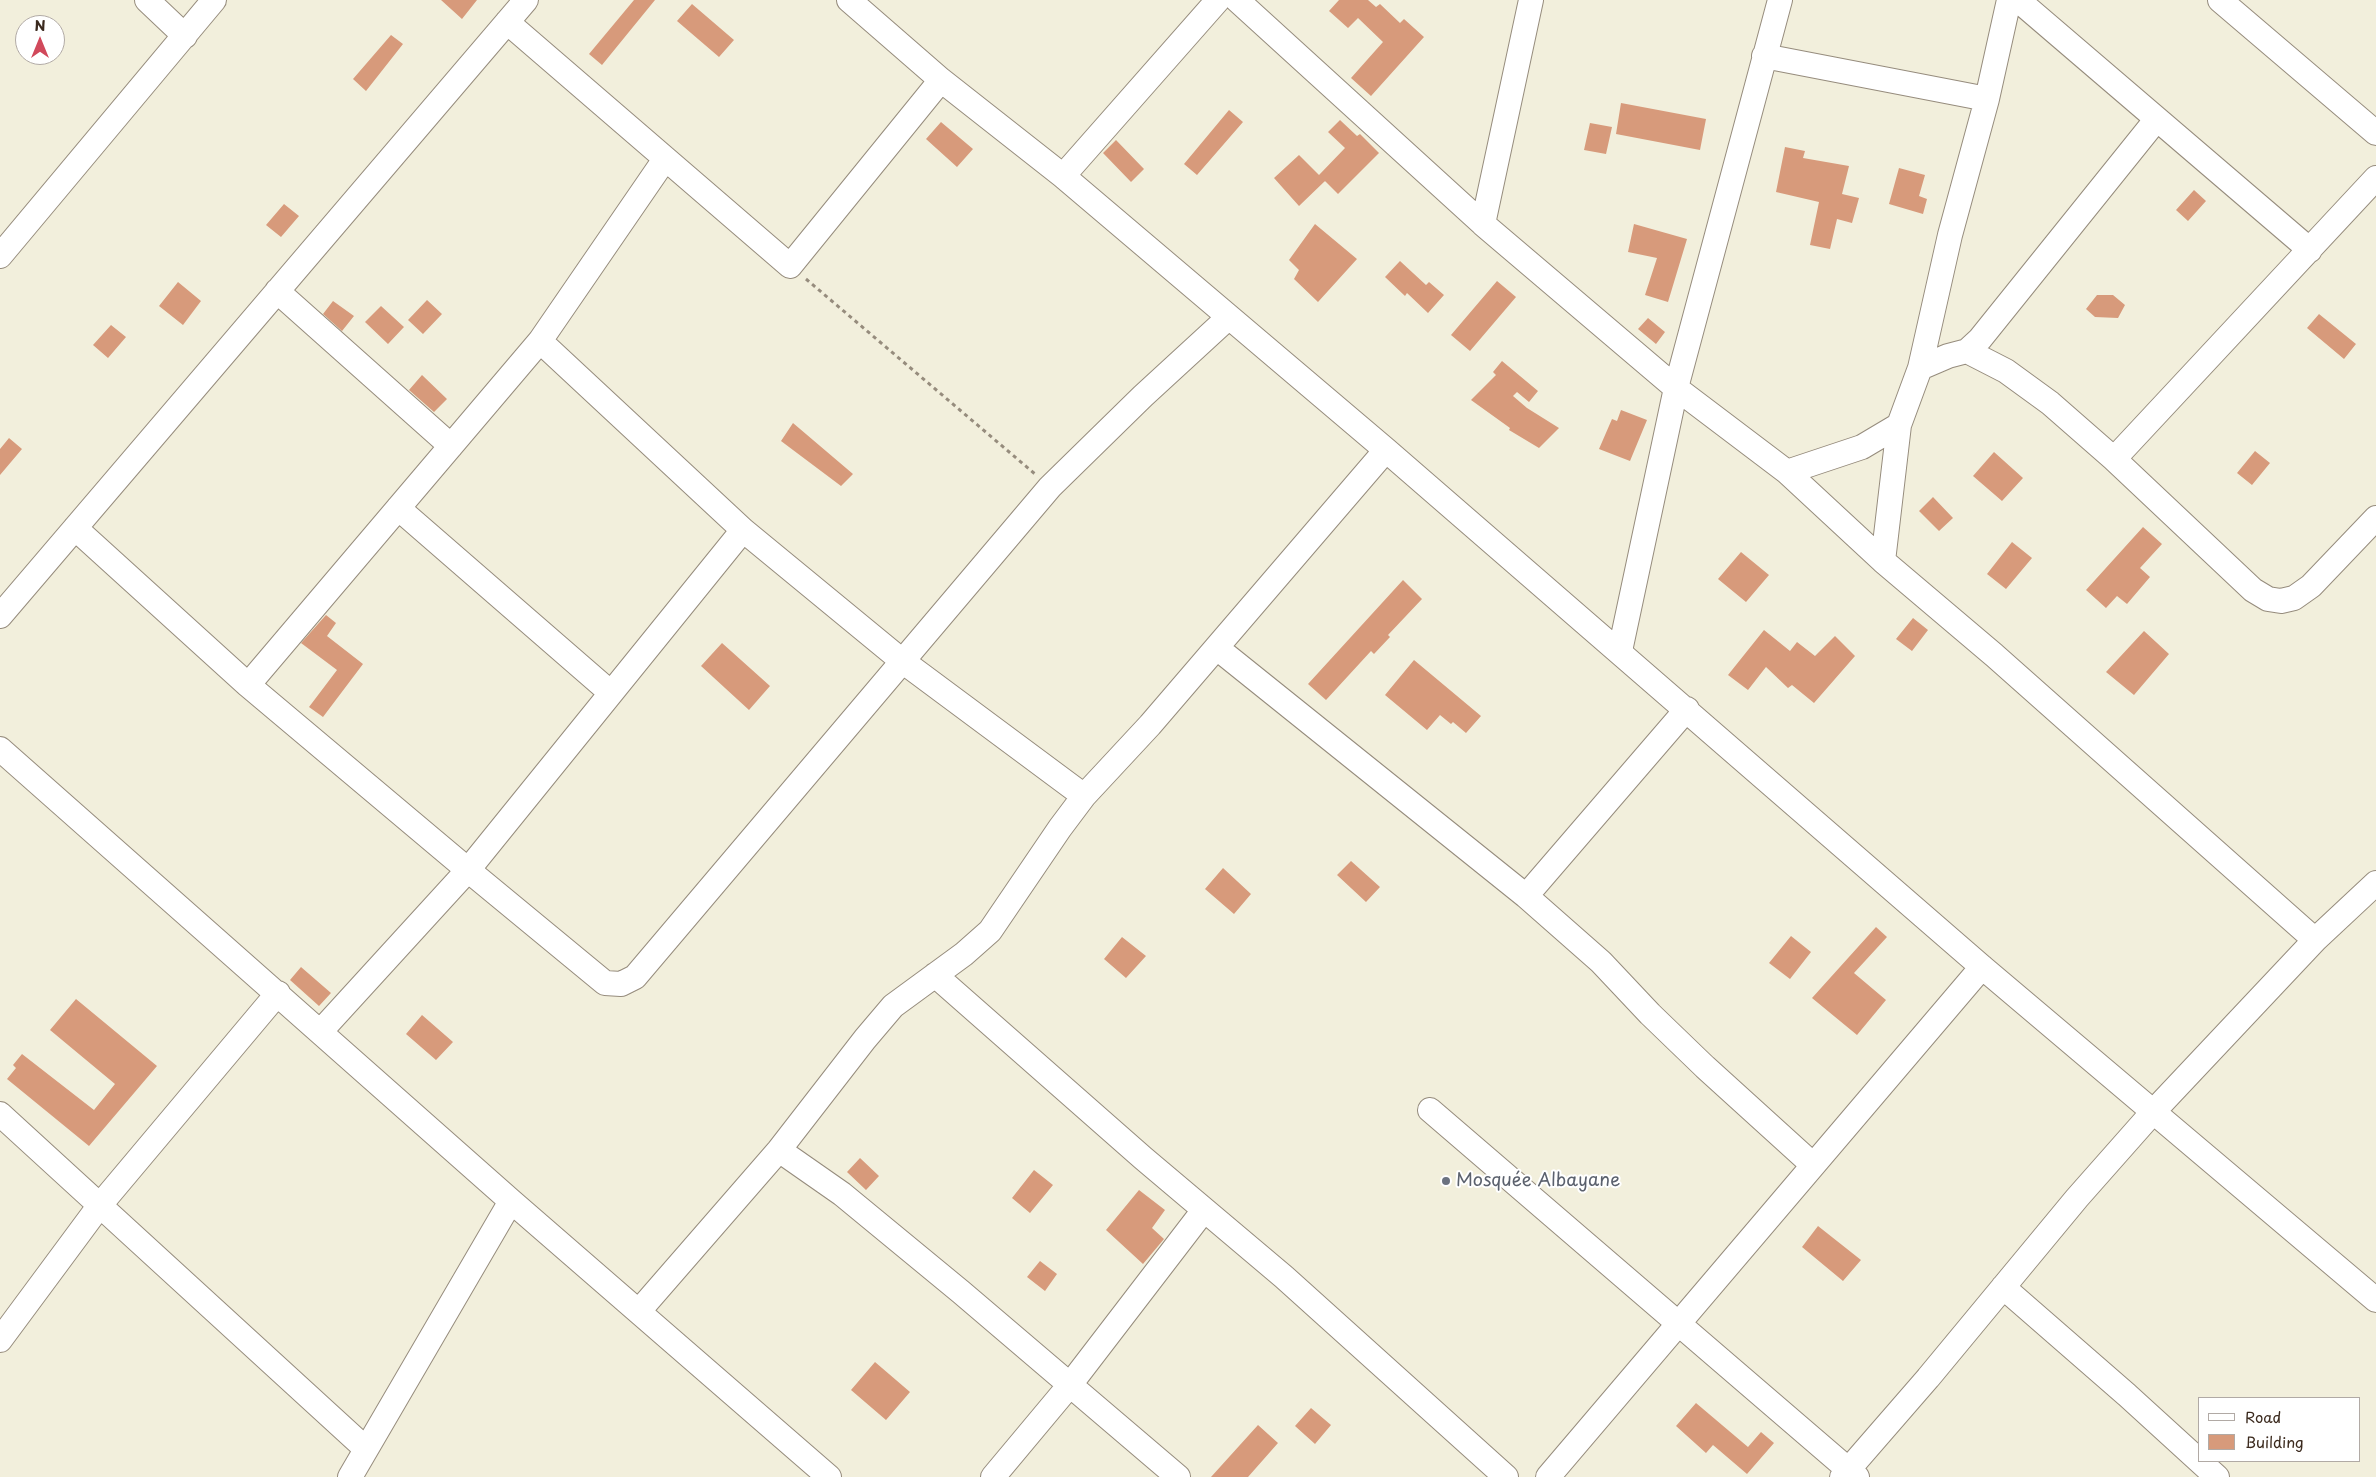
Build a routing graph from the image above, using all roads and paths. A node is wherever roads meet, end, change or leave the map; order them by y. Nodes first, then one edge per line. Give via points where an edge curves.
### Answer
1 (147, 0) edge
2 (214, 0) edge
3 (526, 0) edge
4 (849, 0) edge
5 (1218, 0) edge
6 (1237, 0) edge
7 (1531, 0) edge
8 (1780, 0) edge
9 (2009, 0) edge
10 (2018, 0) edge
11 (2220, 0) edge
12 (506, 22) junction
13 (185, 36) junction
14 (1764, 56) junction
15 (940, 80) junction
16 (1987, 100) junction
17 (2156, 120) junction
18 (2376, 133) edge
19 (665, 159) junction
20 (1062, 176) junction
21 (2376, 178) edge
22 (1483, 224) junction
23 (2310, 250) junction
24 (0, 256) edge
25 (790, 266) junction
26 (277, 291) junction
27 (1229, 317) junction
28 (540, 341) junction
29 (1967, 352) junction
30 (1920, 368) junction
31 (1676, 388) junction
32 (1899, 425) junction
33 (451, 446) junction
34 (1386, 450) junction
35 (2114, 459) junction
36 (1787, 472) junction
37 (1050, 487) junction
38 (398, 508) junction
39 (2376, 518) edge
40 (74, 528) junction
41 (743, 530) junction
42 (1883, 561) junction
43 (0, 616) edge
44 (1217, 648) junction
45 (1620, 651) junction
46 (901, 660) junction
47 (248, 685) junction
48 (611, 693) junction
49 (1687, 709) junction
50 (0, 749) edge
51 (1084, 796) junction
52 (468, 870) junction
53 (2376, 883) edge
54 (1526, 896) junction
55 (2315, 940) junction
56 (1982, 967) junction
57 (935, 975) junction
58 (278, 993) junction
59 (320, 1032) junction
60 (1430, 1110) dead end
61 (2153, 1112) junction
62 (0, 1114) edge
63 (779, 1150) junction
64 (1813, 1165) junction
65 (511, 1201) junction
66 (100, 1205) junction
67 (1204, 1210) junction
68 (2004, 1287) junction
69 (2376, 1300) edge
70 (639, 1311) junction
71 (1679, 1324) junction
72 (0, 1340) edge
73 (1069, 1386) junction
74 (366, 1449) junction
75 (2198, 1459) edge
76 (2201, 1462) edge
77 (1849, 1474) edge
78 (350, 1477) edge
79 (829, 1477) edge
80 (993, 1477) edge
81 (1178, 1477) edge
82 (1506, 1477) edge
83 (1548, 1477) edge
84 (2217, 1477) edge

1 - 13 street
2 - 13 street
3 - 12 street
4 - 15 street
5 - 20 street
6 - 22 street
7 - 22 street
8 - 14 street
9 - 16 street
10 - 17 street
11 - 18 street
12 - 19 street
12 - 26 street
13 - 24 street
14 - 16 street
14 - 31 street
15 - 20 street
15 - 25 street
16 - 30 street via 1950,235
17 - 23 street
17 - 29 street
19 - 25 street
19 - 28 street
20 - 27 street
21 - 23 street
22 - 31 street
23 - 35 street
25 - 37 path
26 - 33 street
26 - 40 street
27 - 34 street
27 - 37 street
28 - 33 street
28 - 41 street
29 - 30 street
29 - 35 street via 2025,384
30 - 32 street
31 - 36 street
31 - 45 street
32 - 36 street via 1862,447
32 - 42 street
33 - 38 street
34 - 44 street
34 - 45 street
35 - 39 street via 2253,590 2268,599 2294,598 2311,586
36 - 42 street
37 - 46 street
38 - 47 street
38 - 48 street
40 - 43 street
40 - 47 street
41 - 46 street
41 - 48 street
42 - 55 street via 1994,655
44 - 51 street
44 - 54 street
45 - 49 street
46 - 51 street
46 - 52 street via 635,977 622,984 605,983
47 - 52 street
48 - 52 street
49 - 54 street
49 - 56 street
50 - 58 street
51 - 57 street via 990,931
52 - 59 street
53 - 55 street
54 - 64 street via 1601,962 1698,1060
55 - 61 street
56 - 61 street
56 - 64 street
57 - 63 street via 893,1006
57 - 67 street
58 - 59 street
58 - 66 street
59 - 65 street
60 - 71 street
61 - 68 street
61 - 69 street
62 - 66 street
63 - 70 street
63 - 73 street via 850,1200
64 - 71 street
65 - 70 street
65 - 74 street
66 - 72 street
66 - 74 street
67 - 73 street
67 - 82 street via 1284,1277
68 - 75 street
68 - 77 street
70 - 79 street
71 - 77 street
71 - 83 street
73 - 80 street
73 - 81 street
74 - 78 street
76 - 84 street

